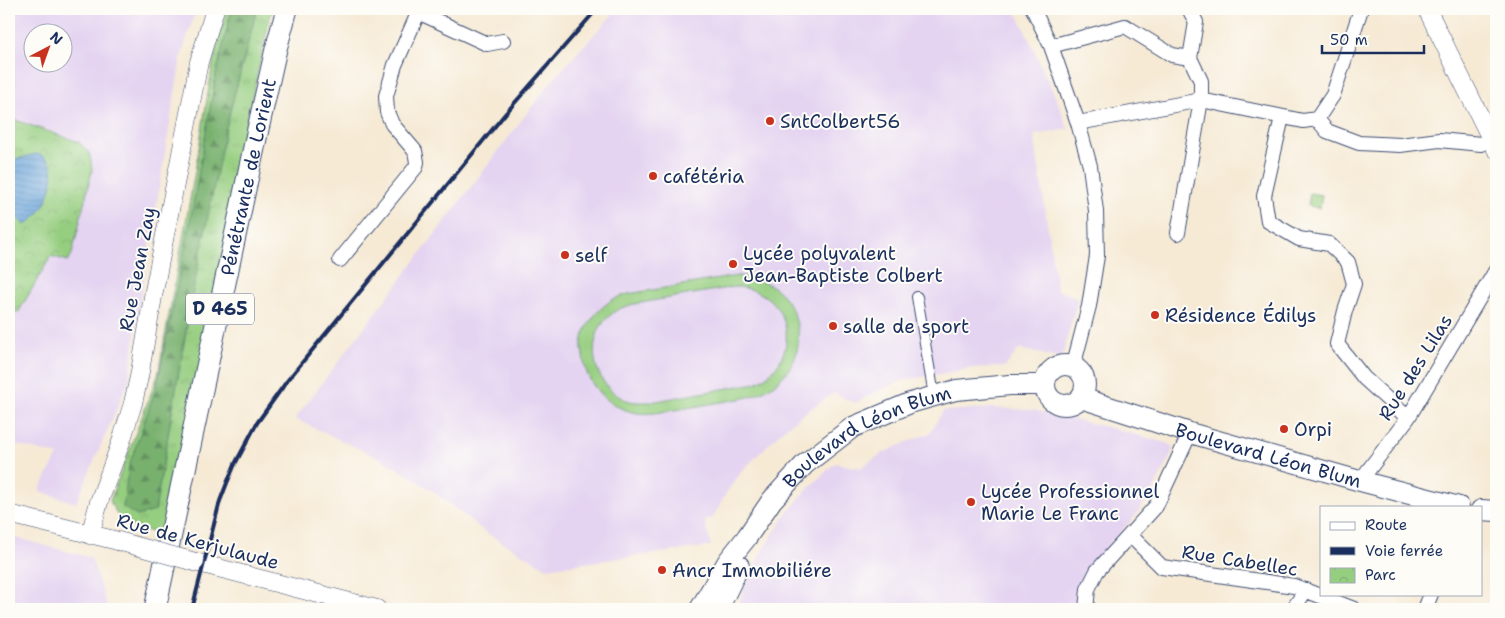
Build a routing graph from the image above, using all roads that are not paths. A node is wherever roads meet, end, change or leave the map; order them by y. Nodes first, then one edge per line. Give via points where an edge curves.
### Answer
1 (215, 9) edge
2 (287, 9) edge
3 (1033, 9) edge
4 (1189, 9) edge
5 (1361, 9) edge
6 (1427, 9) edge
7 (419, 10) edge
8 (503, 41) dead end
9 (1051, 46) junction
10 (1190, 58) junction
11 (1201, 100) junction
12 (1282, 117) junction
13 (1317, 119) junction
14 (1078, 123) junction
15 (1494, 144) edge
16 (1178, 233) dead end
17 (340, 260) dead end
18 (1496, 270) edge
19 (917, 297) dead end
20 (1074, 367) junction
21 (1044, 385) junction
22 (934, 395) junction
23 (1081, 398) junction
24 (1408, 418) junction
25 (1190, 432) junction
26 (1360, 481) junction
27 (1455, 506) edge
28 (9, 514) edge
29 (90, 535) junction
30 (1130, 535) junction
31 (747, 537) junction
32 (1306, 590) junction
33 (1320, 596) edge
34 (1321, 596) edge
35 (1430, 596) edge
36 (1088, 608) edge
37 (155, 609) edge
38 (377, 609) edge
39 (700, 609) edge
40 (718, 609) edge
41 (1293, 609) edge
42 (1354, 609) edge
43 (1425, 609) edge

1 - 29 street, Rue Jean Zay via 199,62 135,394
2 - 37 main road, Pénétrante de Lorient / D 465 via 258,128
3 - 9 street
4 - 10 street via 1196,22
5 - 13 street via 1333,95
6 - 15 street
7 - 8 street via 487,44
7 - 17 street via 395,65 386,96 392,124 415,150 416,167
9 - 10 street via 1125,26 1172,55
9 - 14 street
10 - 11 street via 1201,81
11 - 12 street
11 - 14 street
11 - 16 street
12 - 13 street via 1303,121
12 - 24 street via 1264,196 1268,221 1299,239 1329,244 1348,262 1354,284 1337,344 1364,378
13 - 15 street via 1327,131 1359,143 1400,145 1439,140
14 - 20 street via 1090,166 1097,256
18 - 24 street, Rue des Lilas
19 - 22 street
20 - 21 main road via 1062,365 1051,370
20 - 23 main road via 1084,380
21 - 22 main road, Boulevard Léon Blum via 1010,385
21 - 23 main road via 1049,399 1062,406 1076,403
22 - 31 main road, Boulevard Léon Blum via 853,427 805,464 772,500
23 - 25 main road, Boulevard Léon Blum
24 - 26 street, Rue des Lilas
25 - 26 main road, Boulevard Léon Blum
25 - 30 street via 1156,506
26 - 27 main road, Boulevard Léon Blum
28 - 29 street, Rue de Kerjulaude
29 - 38 street, Rue de Kerjulaude, bridge
30 - 32 street, Rue Cabellec via 1162,566
30 - 36 street via 1097,571 1088,588
31 - 39 main road, Boulevard Léon Blum via 728,561
31 - 40 main road, Boulevard Léon Blum via 739,566
32 - 33 street, Rue Cabellec
32 - 41 street
34 - 42 street, Rue Cabellec
35 - 43 street

